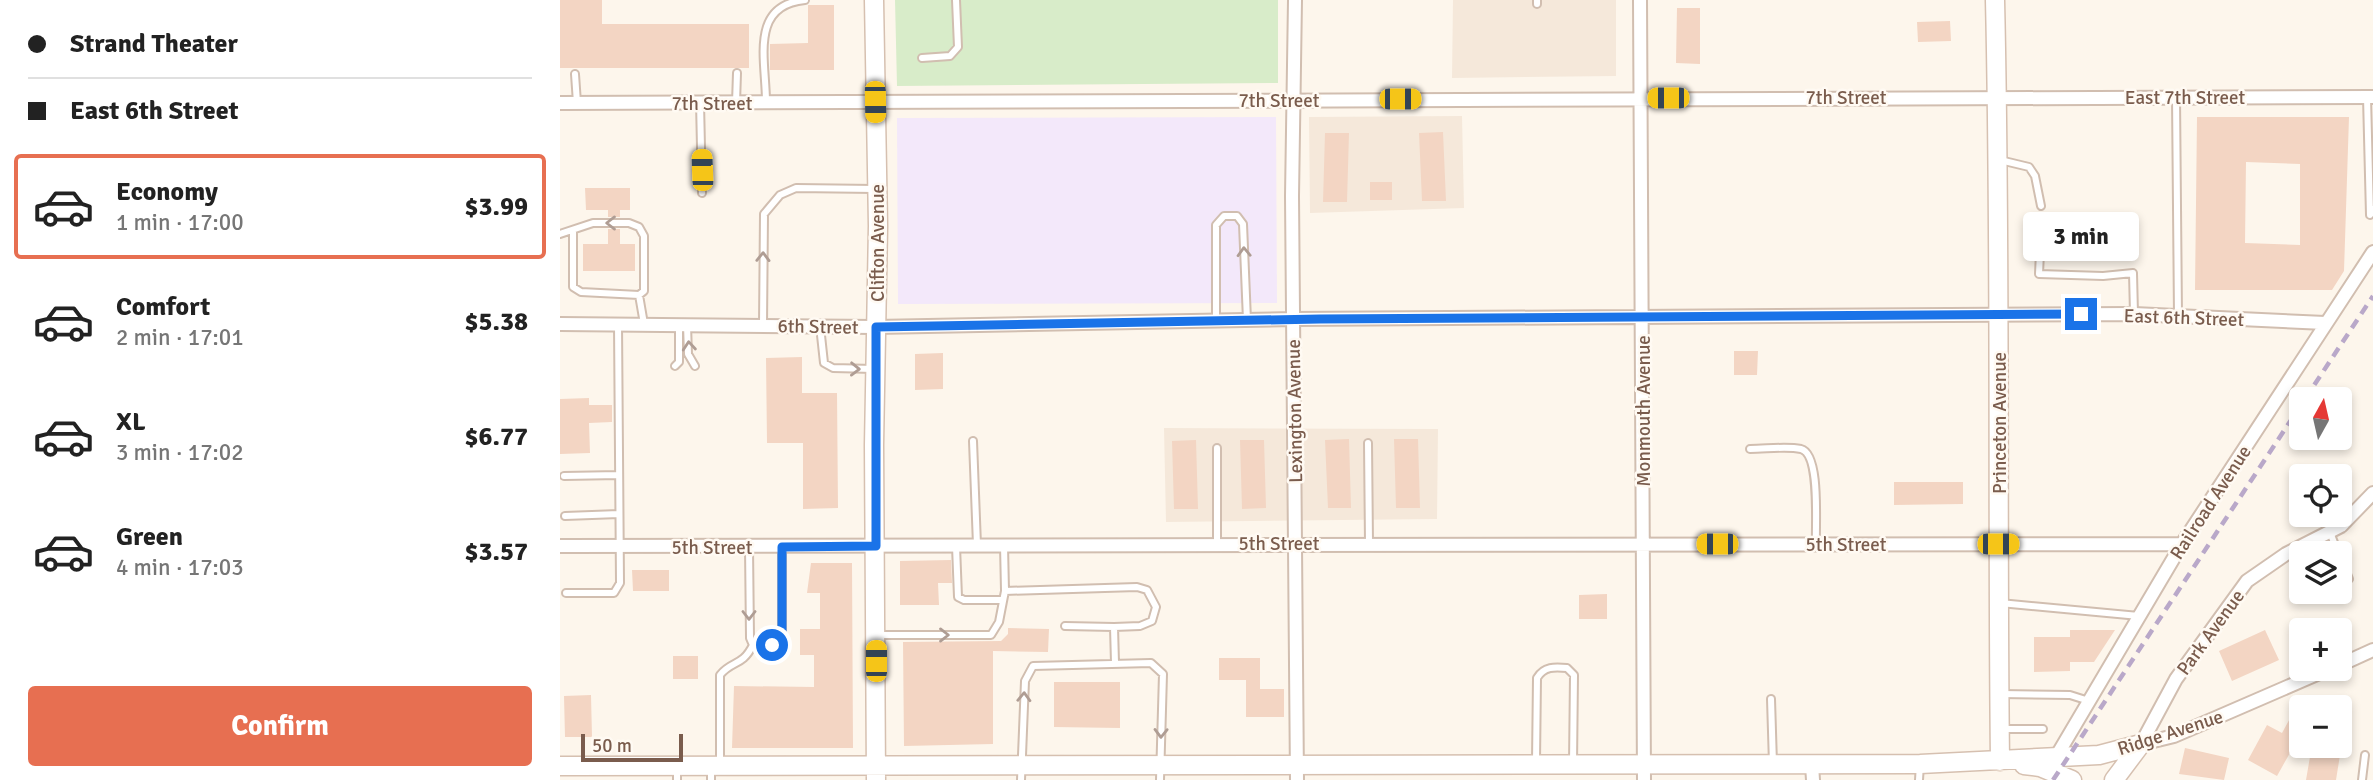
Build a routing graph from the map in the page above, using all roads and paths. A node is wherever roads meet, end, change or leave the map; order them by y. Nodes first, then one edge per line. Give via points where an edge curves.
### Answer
1 (805, 0) edge
2 (874, 0) edge
3 (956, 0) edge
4 (1295, 0) edge
5 (1640, 0) edge
6 (1995, 0) edge
7 (922, 58) dead end
8 (737, 73) dead end
9 (575, 74) dead end
10 (1997, 96) junction
11 (2176, 97) junction
12 (2370, 97) edge
13 (1640, 98) junction
14 (1294, 100) junction
15 (700, 102) junction
16 (766, 102) junction
17 (875, 102) junction
18 (560, 103) edge
19 (577, 103) junction
20 (736, 103) junction
21 (2370, 131) edge
22 (1998, 159) junction
23 (877, 189) junction
24 (702, 193) dead end
25 (2041, 206) dead end
26 (2373, 209) edge
27 (2041, 230) dead end
28 (573, 231) junction
29 (560, 234) edge
30 (2373, 252) edge
31 (639, 295) junction
32 (2134, 314) junction
33 (2000, 315) junction
34 (1643, 316) junction
35 (2178, 316) junction
36 (1293, 319) junction
37 (1216, 320) junction
38 (1247, 320) junction
39 (2325, 323) junction
40 (560, 324) edge
41 (618, 324) junction
42 (644, 324) junction
43 (683, 325) junction
44 (762, 326) junction
45 (820, 326) junction
46 (876, 327) junction
47 (675, 366) dead end
48 (695, 366) dead end
49 (876, 369) junction
50 (973, 441) dead end
51 (1368, 443) dead end
52 (1217, 448) dead end
53 (1750, 449) dead end
54 (619, 475) junction
55 (564, 476) dead end
56 (2373, 493) edge
57 (620, 514) junction
58 (565, 516) dead end
59 (2330, 532) junction
60 (2334, 541) edge
61 (1296, 543) junction
62 (1369, 543) junction
63 (1217, 544) junction
64 (1644, 544) junction
65 (1816, 544) junction
66 (1998, 544) junction
67 (2182, 544) junction
68 (977, 545) junction
69 (1004, 545) junction
70 (560, 546) edge
71 (876, 546) junction
72 (957, 546) junction
73 (620, 547) junction
74 (749, 547) junction
75 (782, 547) junction
76 (1005, 590) junction
77 (566, 593) dead end
78 (1003, 600) junction
79 (1998, 603) junction
80 (2139, 616) junction
81 (1065, 626) dead end
82 (1114, 627) junction
83 (876, 635) junction
84 (753, 645) junction
85 (2373, 650) edge
86 (2352, 660) edge
87 (1115, 663) junction
88 (2301, 681) edge
89 (1999, 694) junction
90 (1770, 699) dead end
91 (2088, 701) junction
92 (2000, 729) junction
93 (2043, 729) dead end
94 (2141, 744) junction
95 (2365, 755) dead end
96 (2056, 757) junction
97 (2000, 761) junction
98 (560, 766) edge
99 (1536, 766) junction
100 (1573, 766) junction
101 (1773, 766) junction
102 (714, 770) edge
103 (876, 772) edge
104 (1021, 772) edge
105 (1920, 772) edge
106 (599, 773) edge
107 (642, 773) edge
108 (677, 773) edge
109 (1160, 773) edge
110 (1297, 773) edge
111 (1644, 773) edge
112 (1813, 773) edge
113 (2071, 780) edge
114 (2114, 780) edge
115 (2362, 780) edge

1 - 16 lane via 775,10 766,24
2 - 17 street, Clifton Avenue
3 - 7 lane via 958,47 950,56
4 - 14 street, Lexington Avenue
5 - 13 street, Monmouth Avenue
6 - 10 street, Princeton Avenue
8 - 20 lane
9 - 19 lane
10 - 11 street, East 7th Street
10 - 13 street, 7th Street
10 - 22 street, Princeton Avenue
11 - 12 street, East 7th Street
11 - 35 lane
12 - 21 lane
13 - 14 street, 7th Street
13 - 34 street, Monmouth Avenue
14 - 17 street, 7th Street
14 - 36 street, Lexington Avenue
15 - 19 street, 7th Street
15 - 20 street, 7th Street
15 - 24 lane
16 - 17 street, 7th Street
16 - 20 street, 7th Street
17 - 23 street, Clifton Avenue
18 - 19 street, 7th Street
21 - 26 lane via 2370,215
22 - 25 lane via 2029,167
22 - 33 street, Princeton Avenue
44 -> 23 lane via 764,214 780,195 796,188
23 - 46 street, Clifton Avenue
27 - 32 lane via 2039,274 2133,273
28 - 29 lane
28 - 31 lane via 573,287 581,292
31 -> 28 lane via 645,283 644,236 639,228 629,223 593,223
30 - 39 street, Railroad Avenue
31 - 42 lane
32 - 33 street, East 6th Street
32 - 35 street, East 6th Street
33 - 34 street, 6th Street
33 - 66 street, Princeton Avenue
34 - 36 street, 6th Street
34 - 64 street, Monmouth Avenue
35 - 39 street, East 6th Street
36 - 38 street, 6th Street
36 - 61 street, Lexington Avenue
37 - 38 street, 6th Street
38 -> 37 lane via 1243,224 1237,216 1224,216 1216,225
37 - 46 street, 6th Street
39 - 67 street, Railroad Avenue
40 - 41 street, 6th Street
41 - 42 street, 6th Street
41 - 54 lane
42 - 43 street, 6th Street
43 - 44 street, 6th Street
43 - 47 lane
48 -> 43 lane
44 - 45 street, 6th Street
45 - 46 street, 6th Street
45 -> 49 lane via 824,363 833,368
46 - 49 street, Clifton Avenue
49 - 71 street, Clifton Avenue
50 - 68 lane
51 - 62 lane
52 - 63 lane
53 - 65 lane via 1802,449 1810,455
54 - 55 lane
54 - 57 lane
56 - 59 street, Park Avenue
57 - 58 lane
57 - 73 lane
59 - 60 lane
59 - 94 street, Park Avenue via 2286,554 2247,582 2176,679
61 - 62 street, 5th Street
61 - 63 street, 5th Street
61 - 110 street, Lexington Avenue
62 - 64 street, 5th Street
63 - 69 street, 5th Street
64 - 65 street, 5th Street
64 - 111 street, Monmouth Avenue
65 - 66 street, 5th Street
66 - 67 street, 5th Street
66 - 79 street, Princeton Avenue
67 - 80 street, Railroad Avenue
68 - 69 street, 5th Street
68 - 72 street, 5th Street
69 - 76 lane
70 - 73 street, 5th Street
71 - 72 street, 5th Street
71 - 75 street, 5th Street
71 - 83 street, Clifton Avenue
72 - 78 lane via 958,597
73 - 74 street, 5th Street
73 - 77 lane via 620,583 614,593
74 - 75 street, 5th Street
74 -> 84 lane
75 - 84 lane via 782,638 772,645
76 - 78 lane
76 - 82 lane via 1147,590 1156,607 1152,621
83 -> 78 lane via 991,635
79 - 80 lane
79 - 89 street, Princeton Avenue
80 - 91 street, Railroad Avenue
81 - 82 lane
82 - 87 lane
83 - 103 street, Clifton Avenue
84 - 102 lane via 743,662 720,676
85 - 86 street
104 -> 87 lane via 1025,681 1033,666
87 -> 109 lane via 1151,663 1163,674
88 - 94 street, Ridge Avenue via 2185,731
89 - 91 lane via 2070,695
89 - 92 street, Princeton Avenue
90 - 101 lane
91 - 96 street, Railroad Avenue
92 - 93 lane
92 - 97 street, Princeton Avenue
94 - 96 street, Ridge Avenue via 2099,754
94 - 114 street, Park Avenue
95 - 115 lane
96 - 97 street, Ridge Avenue
97 - 105 street
97 - 113 street via 2040,767
98 - 106 street
99 - 100 street
99 - 100 lane via 1537,678 1541,671 1553,667 1567,668 1574,675
99 - 110 street
100 - 111 street
101 - 111 street
101 - 112 street
102 - 103 street
102 - 108 street
103 - 104 street
104 - 109 street
105 - 112 street
106 - 107 street
107 - 108 street
109 - 110 street

